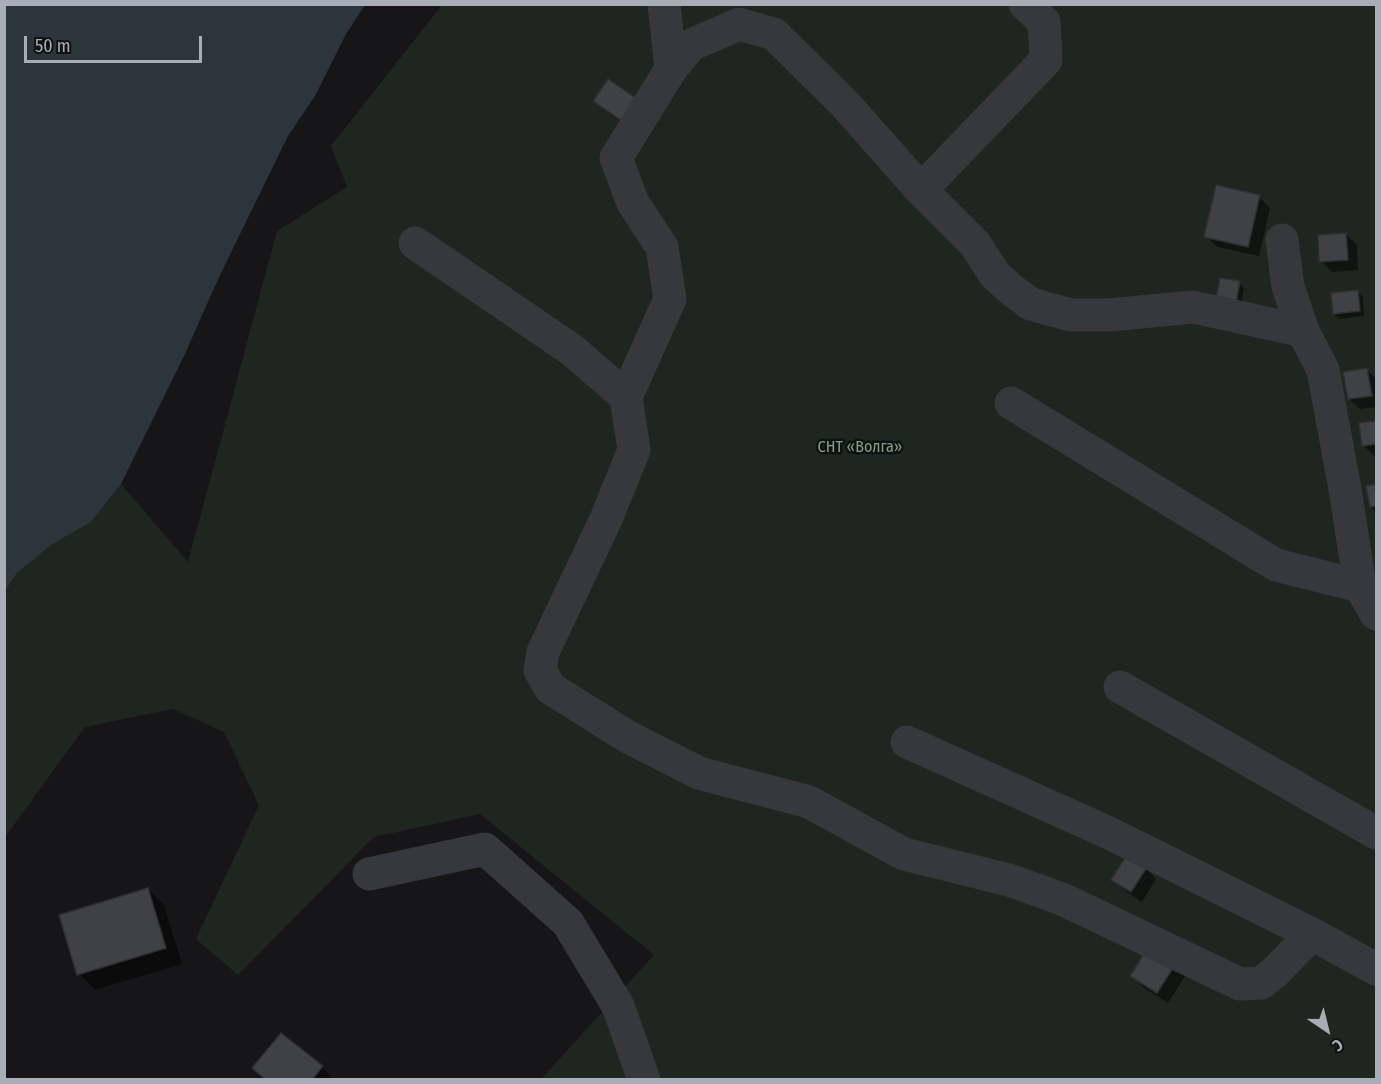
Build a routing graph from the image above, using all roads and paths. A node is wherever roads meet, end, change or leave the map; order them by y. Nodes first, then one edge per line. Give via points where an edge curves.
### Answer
1 (664, 4) edge
2 (1025, 4) edge
3 (671, 69) junction
4 (921, 190) junction
5 (1282, 240) dead end
6 (415, 243) dead end
7 (1303, 331) junction
8 (626, 397) junction
9 (1011, 403) dead end
10 (1359, 586) junction
11 (1377, 614) edge
12 (1120, 687) dead end
13 (907, 742) dead end
14 (1377, 833) edge
15 (369, 874) dead end
16 (1312, 934) junction
17 (1377, 969) edge
18 (644, 1080) edge

1 - 3 lane
2 - 4 lane via 1044,22 1046,60
3 - 4 lane via 691,45 739,24 774,34 844,103
3 - 8 lane via 616,158 633,203 662,247 670,299
4 - 7 lane via 975,244 995,275 1031,304 1071,315 1192,307
5 - 7 lane via 1288,287
6 - 8 lane via 572,350
7 - 10 lane via 1323,370
8 - 16 lane via 634,450 543,652 540,670 550,688 628,737 699,773 809,802 904,854 1009,880 1062,899 1240,984 1261,983
9 - 10 lane via 1276,565
10 - 11 lane
12 - 14 lane
13 - 16 lane via 1107,832
15 - 18 lane via 485,849 568,923 618,1006
16 - 17 lane

